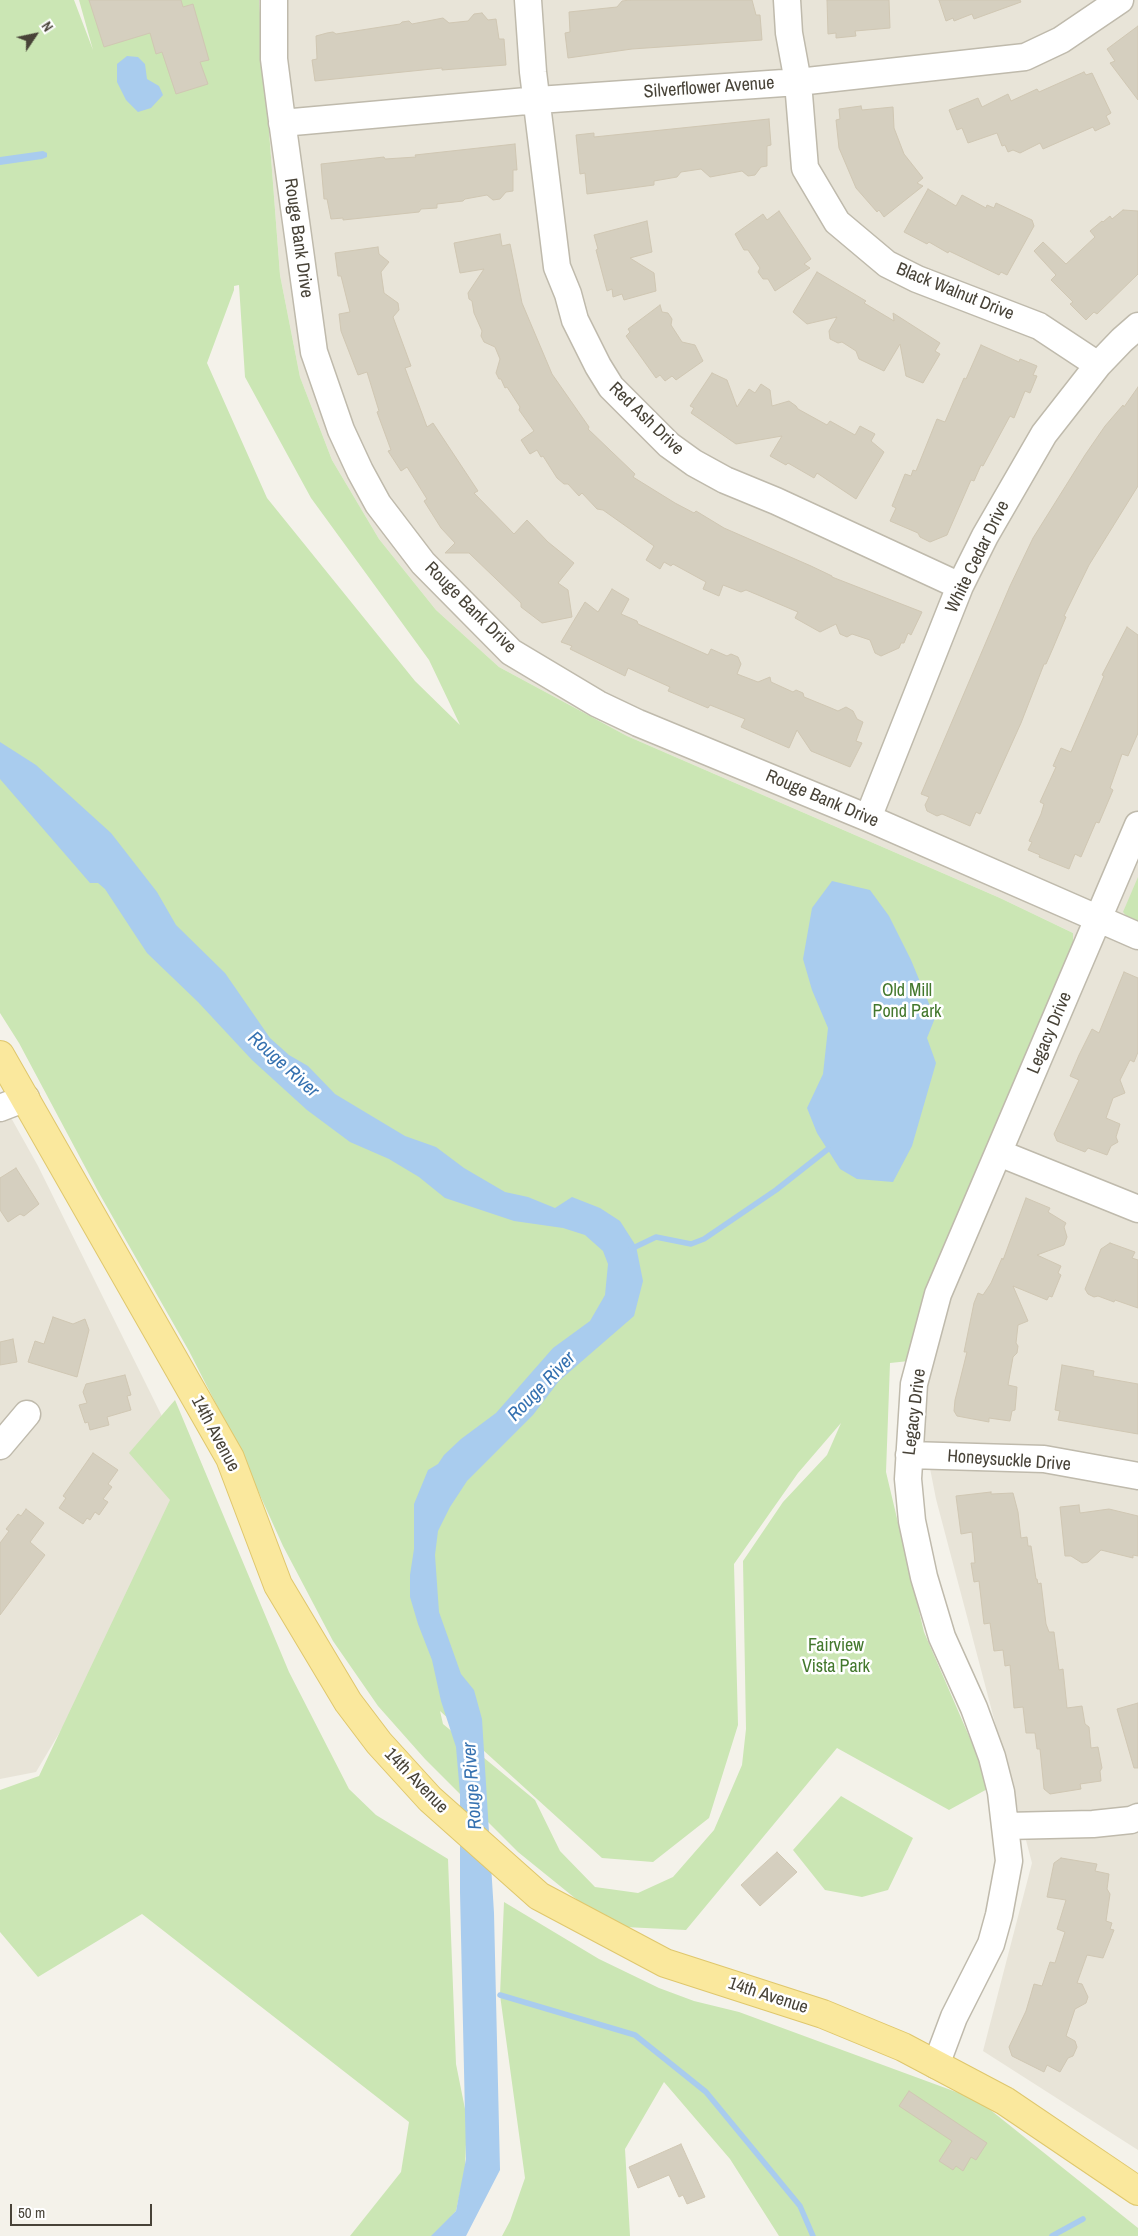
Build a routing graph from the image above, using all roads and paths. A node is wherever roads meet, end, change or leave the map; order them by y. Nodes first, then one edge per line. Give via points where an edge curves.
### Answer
1 (274, 0) edge
2 (528, 0) edge
3 (787, 0) edge
4 (1120, 0) edge
5 (798, 82) junction
6 (538, 100) junction
7 (282, 122) junction
8 (1138, 326) edge
9 (1098, 365) junction
10 (960, 586) junction
11 (868, 818) junction
12 (1138, 825) edge
13 (1098, 920) junction
14 (1138, 936) edge
15 (0, 1055) edge
16 (26, 1098) junction
17 (0, 1108) edge
18 (999, 1153) junction
19 (1138, 1209) edge
20 (27, 1414) dead end
21 (0, 1446) edge
22 (909, 1455) junction
23 (1138, 1476) edge
24 (1138, 1817) edge
25 (1006, 1826) junction
26 (954, 2016) junction
27 (903, 2047) junction
28 (936, 2064) junction
29 (1138, 2191) edge

1 - 7 street, Rouge Bank Drive via 274,59
2 - 6 street, Red Ash Drive
3 - 5 street, Black Walnut Drive
4 - 5 street, Silverflower Avenue via 1061,40 1025,57
5 - 6 street, Silverflower Avenue
5 - 9 street, Black Walnut Drive via 805,168 837,222 887,264 917,279 1039,326
6 - 7 street, Silverflower Avenue
6 - 10 street, Red Ash Drive via 557,267 575,320 611,387 669,445 694,463
7 - 11 street, Rouge Bank Drive via 314,352 326,392 378,504 423,563 511,652 562,684 638,723
8 - 9 street, White Cedar Drive
9 - 10 street, White Cedar Drive via 1044,434
10 - 11 street, White Cedar Drive
11 - 13 street, Rouge Bank Drive
12 - 13 street, Legacy Drive
13 - 14 street, Rouge Bank Drive
13 - 18 street, Legacy Drive
15 - 16 main road, 14th Avenue
16 - 17 street
16 - 27 main road, 14th Avenue via 230,1458 278,1585 348,1702 379,1743 430,1799 539,1896 665,1962 823,2014
18 - 19 street
18 - 22 street, Legacy Drive via 938,1294 914,1384
20 - 21 street
22 - 23 street, Honeysuckle Drive via 1044,1459
22 - 25 street, Legacy Drive via 912,1521 924,1577 942,1637 992,1757
24 - 25 street via 1093,1824
25 - 26 street, Legacy Drive via 1009,1861 999,1915 991,1944
26 - 27 street, Legacy Drive via 926,2040
26 - 28 street, Legacy Drive
27 - 28 main road, 14th Avenue
28 - 29 main road, 14th Avenue via 1005,2102

